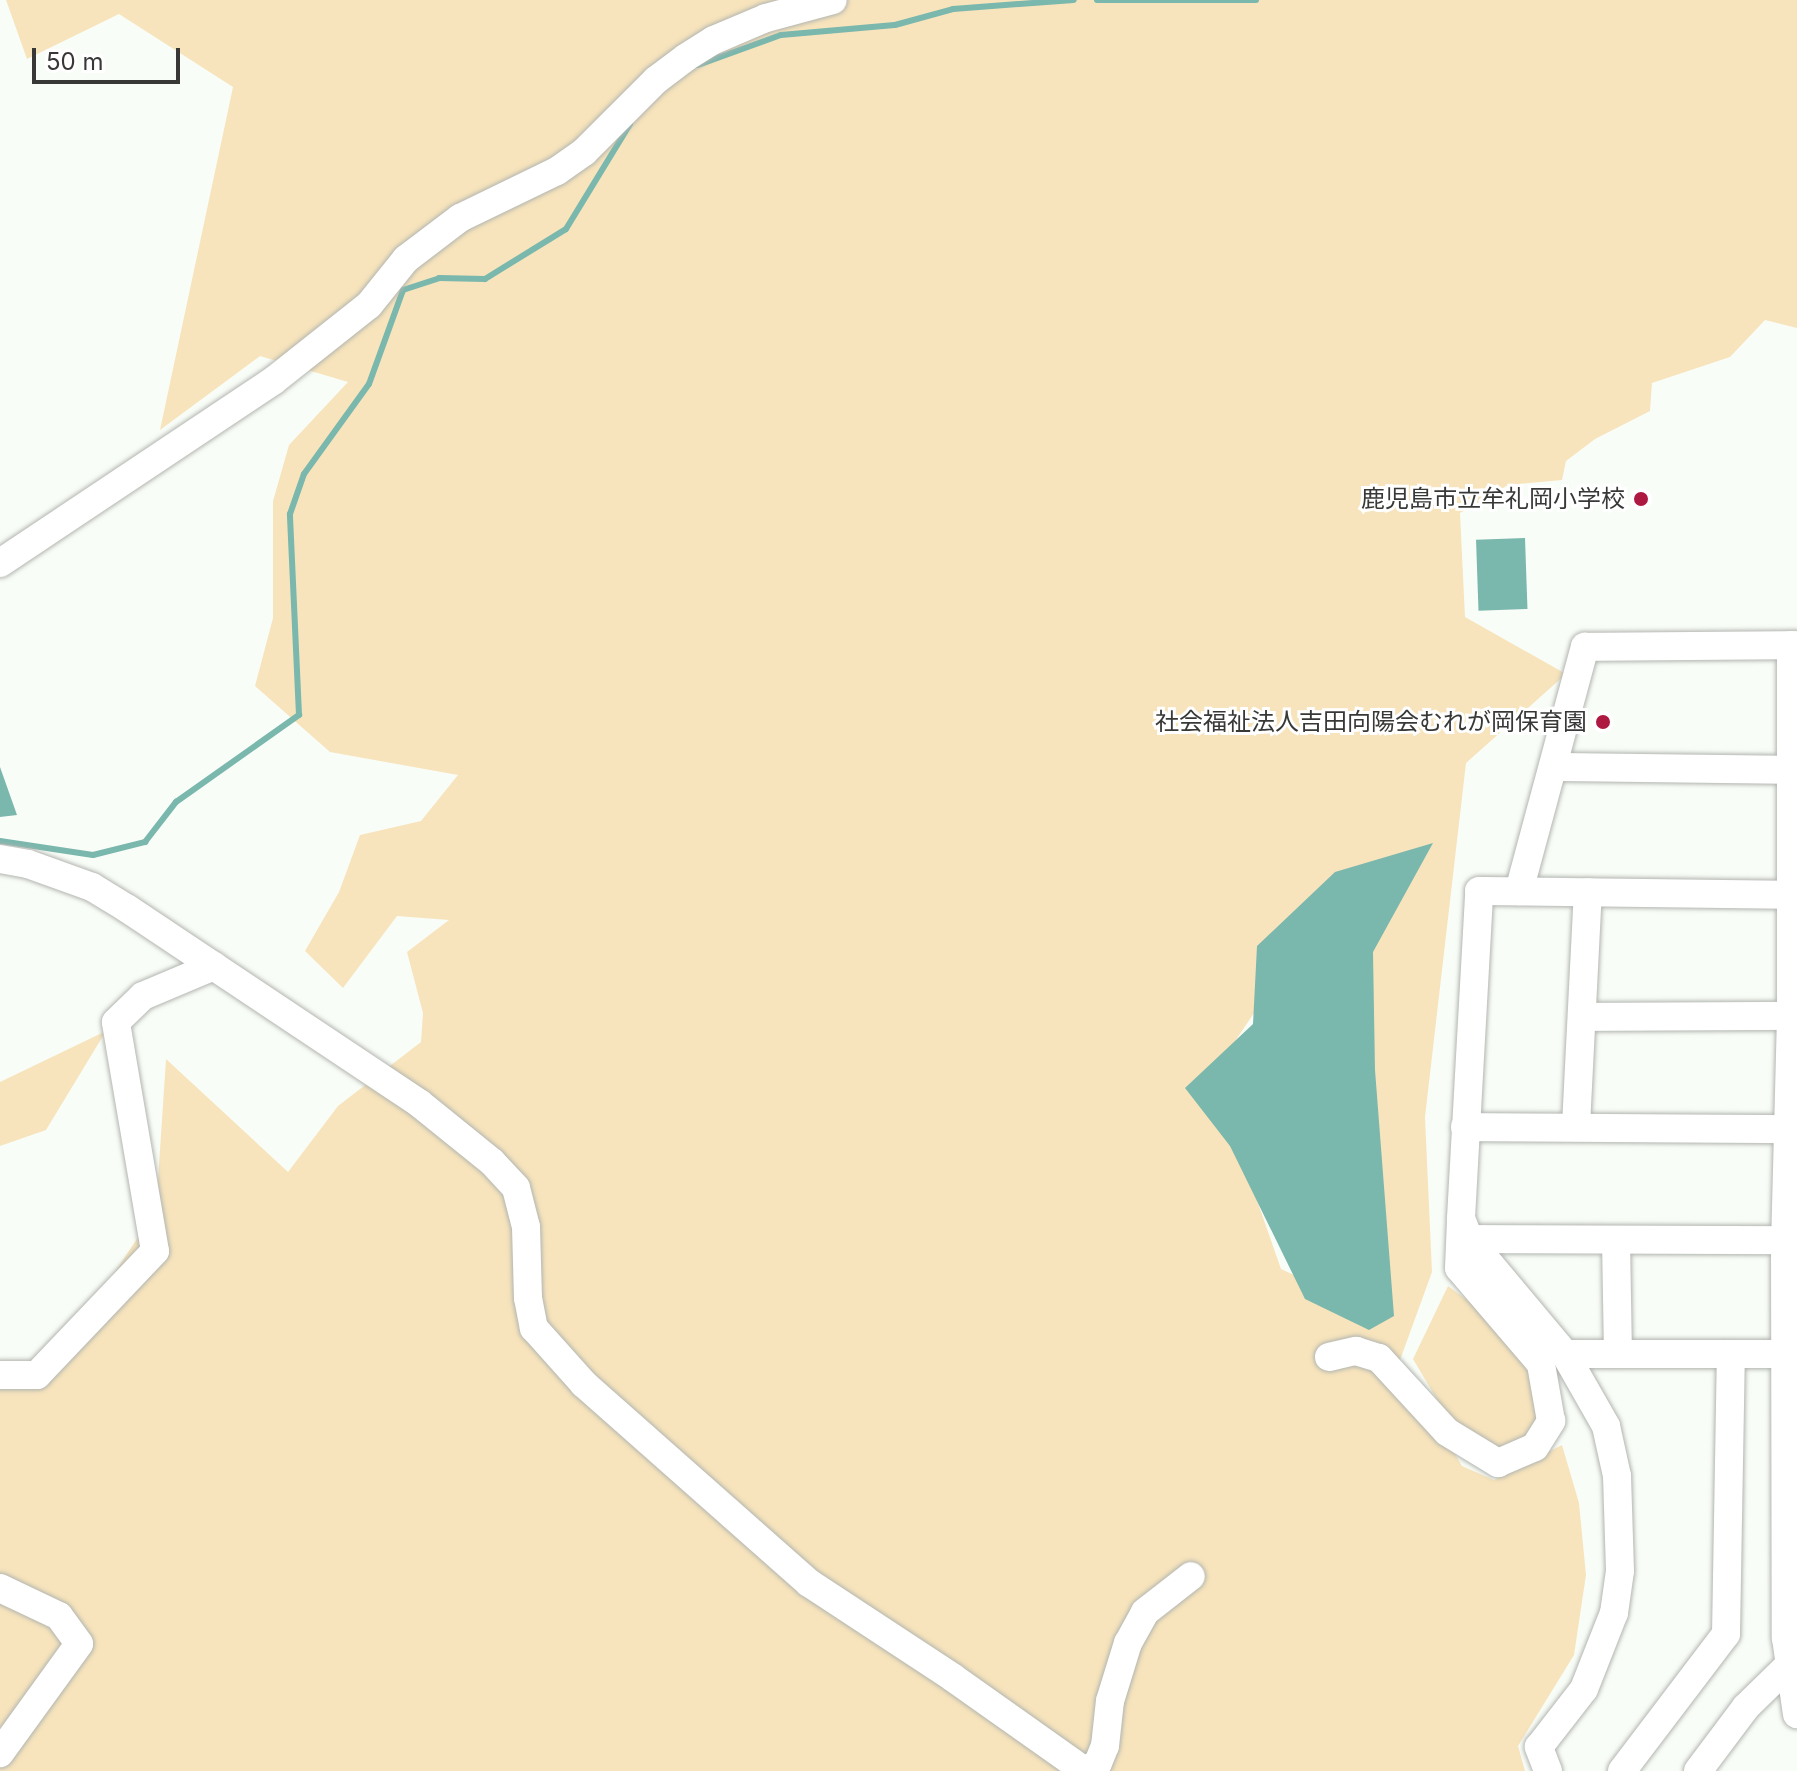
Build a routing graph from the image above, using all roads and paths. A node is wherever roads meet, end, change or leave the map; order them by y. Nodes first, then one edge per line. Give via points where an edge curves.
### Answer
1 (833, 0) edge
2 (0, 563) edge
3 (1794, 645) edge
4 (1555, 767) junction
5 (1789, 770) junction
6 (0, 859) edge
7 (1519, 891) junction
8 (1588, 892) junction
9 (1790, 895) junction
10 (214, 966) junction
11 (1794, 1016) edge
12 (1583, 1017) junction
13 (1576, 1126) junction
14 (1465, 1127) junction
15 (1788, 1129) junction
16 (1465, 1229) junction
17 (1616, 1240) junction
18 (1785, 1240) junction
19 (1565, 1354) junction
20 (1618, 1354) junction
21 (1731, 1354) junction
22 (1792, 1354) edge
23 (1329, 1357) dead end
24 (0, 1375) edge
25 (1191, 1576) dead end
26 (0, 1588) edge
27 (1788, 1666) junction
28 (1797, 1714) edge
29 (0, 1753) edge
30 (1548, 1771) edge
31 (1622, 1771) edge
32 (1698, 1771) edge

1 - 2 street via 766,18 685,58 584,152 557,171 460,218 406,259 369,305 273,381
3 - 4 street via 1585,647
3 - 5 street
4 - 5 street
4 - 7 street
5 - 9 street
6 - 10 street via 92,887
7 - 8 street
7 - 14 street via 1479,891
8 - 9 street
8 - 12 street
9 - 11 street
10 - 24 street via 143,996 116,1022 155,1251 37,1375
10 - 25 street via 419,1103 516,1188 526,1227 534,1328 584,1384 809,1583 1085,1771 1098,1763 1105,1746 1110,1701 1128,1643 1145,1612
11 - 12 street
11 - 15 street
12 - 13 street
13 - 14 street
13 - 15 street
14 - 16 street
15 - 18 street
16 - 17 street
16 - 19 street
16 - 23 street via 1459,1268 1541,1364 1551,1421 1535,1447 1498,1463 1447,1432 1379,1358 1356,1351
17 - 18 street
17 - 20 street
18 - 22 street
19 - 20 street
19 - 30 street via 1606,1426 1617,1476 1620,1571 1614,1613 1584,1689 1539,1747
20 - 21 street
21 - 22 street
21 - 31 street via 1726,1634
22 - 27 street
26 - 29 street via 59,1616 79,1644
27 - 28 street
27 - 32 street via 1746,1707

